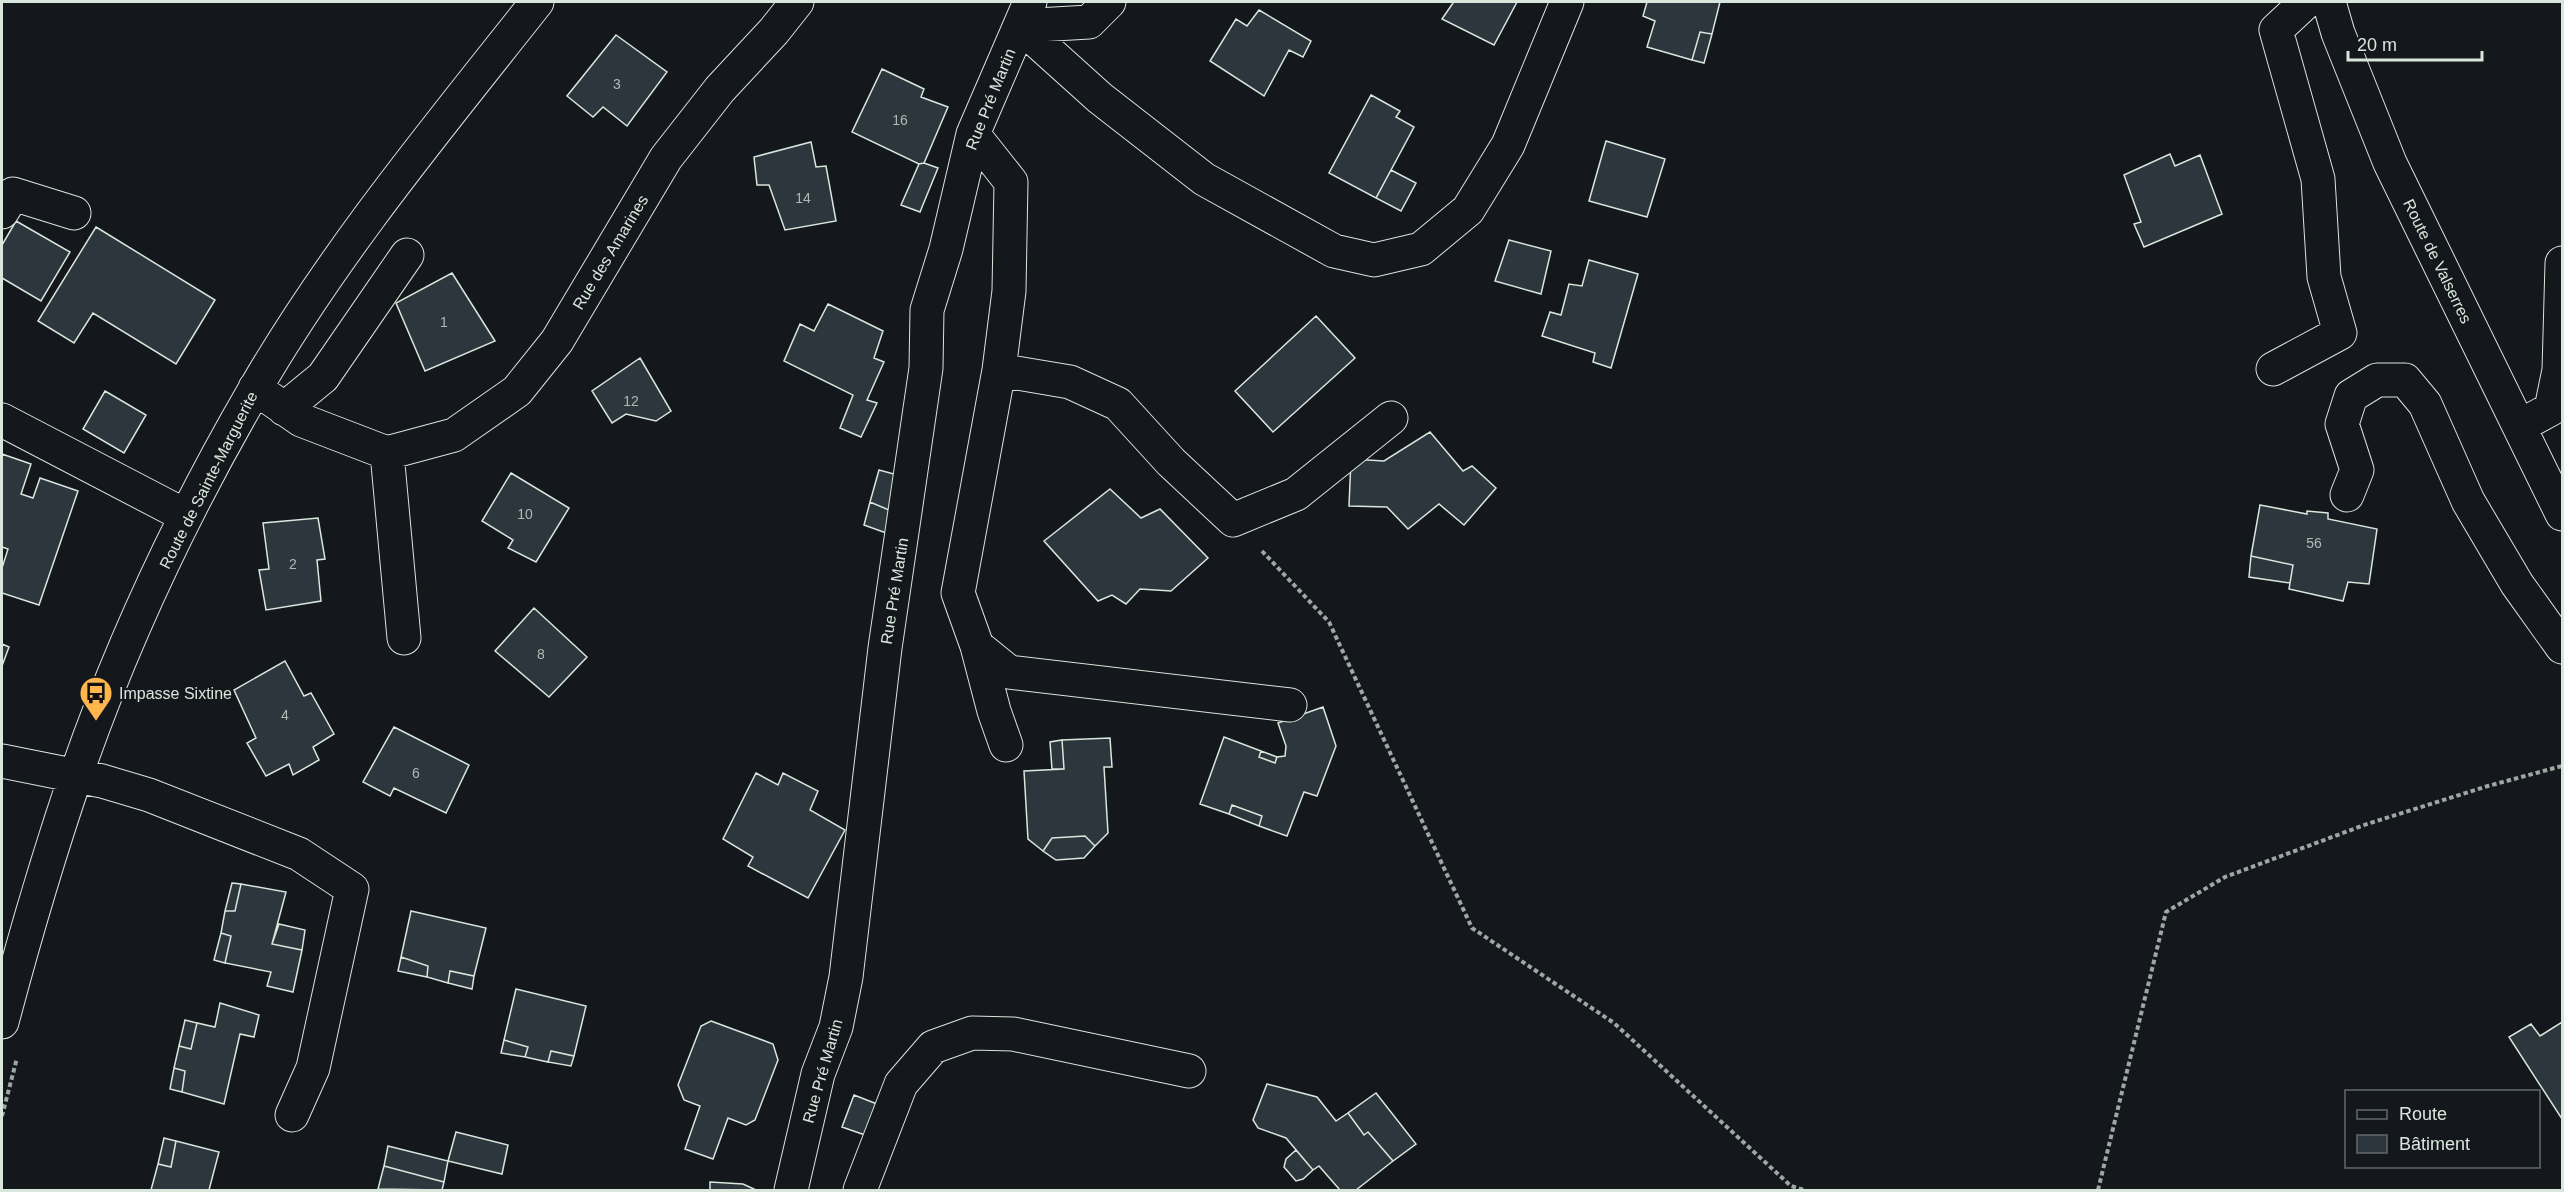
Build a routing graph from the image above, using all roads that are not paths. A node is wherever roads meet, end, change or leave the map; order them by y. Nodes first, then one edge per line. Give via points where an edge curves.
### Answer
1 (537, 2) edge
2 (797, 2) edge
3 (1109, 2) edge
4 (1567, 2) edge
5 (2306, 2) edge
6 (2330, 2) edge
7 (1025, 14) edge
8 (973, 134) junction
9 (2, 212) edge
10 (74, 213) dead end
11 (407, 255) dead end
12 (2562, 263) edge
13 (2273, 369) dead end
14 (999, 370) junction
15 (255, 388) junction
16 (284, 409) junction
17 (1391, 418) dead end
18 (2, 420) edge
19 (2520, 426) junction
20 (387, 453) junction
21 (2347, 495) dead end
22 (2562, 514) edge
23 (186, 516) junction
24 (404, 638) dead end
25 (977, 646) junction
26 (2562, 647) edge
27 (1290, 705) dead end
28 (1006, 745) dead end
29 (2, 761) edge
30 (76, 775) junction
31 (15, 924) edge
32 (2, 1022) edge
33 (1189, 1071) dead end
34 (292, 1115) dead end
35 (791, 1191) edge
36 (860, 1191) edge

1 - 15 street, Route de Sainte-Marguerite via 368,220
2 - 20 street, Rue des Amarines via 666,158 557,341 517,391 453,435
3 - 7 street via 1089,22
4 - 7 street via 1508,145 1468,210 1421,249 1374,260 1334,250 1204,179 1100,98
5 - 13 street via 2276,30 2318,179 2324,277 2340,333
6 - 19 street, Route de Valserres via 2338,33 2390,163
7 - 8 street, Rue Pré Martin
8 - 14 street via 1011,182 1008,291
8 - 35 street, Rue Pré Martin via 927,310 926,368 885,648 846,977
9 - 10 street via 13,194
11 - 16 street via 323,377
12 - 19 street via 2559,370 2551,409
14 - 17 street via 1070,382 1118,404 1171,462 1233,520 1296,494
14 - 25 street via 958,593
15 - 16 street
15 - 23 street, Route de Sainte-Marguerite
16 - 20 street via 301,420
18 - 23 street
19 - 22 street, Route de Valserres
20 - 24 street
21 - 26 street via 2357,470 2342,424 2351,396 2377,380 2405,380 2425,404 2468,501 2517,584
23 - 30 street, Route de Sainte-Marguerite via 136,623
25 - 27 street via 1008,672
25 - 28 street
29 - 30 street
30 - 31 street, Route de Sainte-Marguerite
30 - 34 street via 149,795 299,854 352,889 313,1068
31 - 32 street, Route de Sainte-Marguerite
33 - 36 street via 1013,1034 972,1033 933,1047 901,1084

